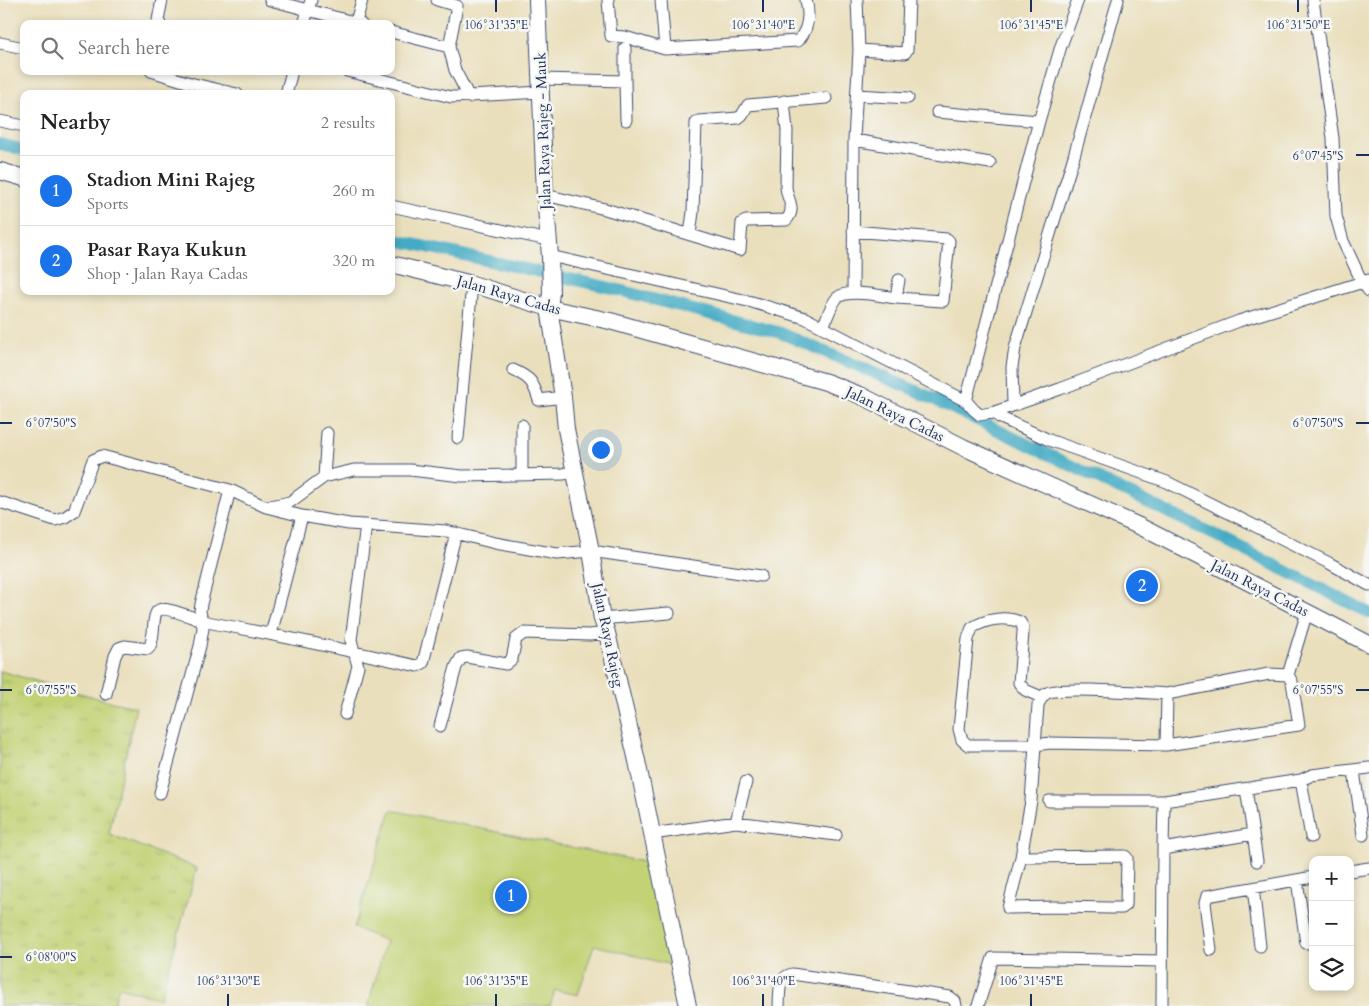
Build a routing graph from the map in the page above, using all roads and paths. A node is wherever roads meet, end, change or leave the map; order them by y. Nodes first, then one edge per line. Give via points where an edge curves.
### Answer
1 (162, 0) edge
2 (270, 0) edge
3 (362, 0) edge
4 (437, 0) edge
5 (537, 0) edge
6 (608, 0) edge
7 (661, 0) edge
8 (806, 0) edge
9 (857, 0) edge
10 (909, 0) edge
11 (1078, 0) edge
12 (1118, 0) edge
13 (1313, 0) edge
14 (309, 5) edge
15 (158, 20) edge
16 (305, 20) edge
17 (350, 20) edge
18 (359, 20) edge
19 (395, 33) edge
20 (0, 43) edge
21 (20, 47) edge
22 (450, 47) junction
23 (625, 48) dead end
24 (665, 49) junction
25 (859, 50) junction
26 (178, 75) edge
27 (291, 75) edge
28 (362, 75) edge
29 (191, 77) edge
30 (625, 81) junction
31 (540, 85) junction
32 (226, 90) edge
33 (287, 90) edge
34 (857, 94) junction
35 (469, 97) junction
36 (826, 98) dead end
37 (908, 98) dead end
38 (784, 102) junction
39 (937, 112) dead end
40 (626, 120) dead end
41 (0, 121) edge
42 (1039, 121) junction
43 (20, 125) edge
44 (854, 140) junction
45 (990, 163) dead end
46 (0, 171) edge
47 (20, 177) edge
48 (545, 195) junction
49 (395, 207) edge
50 (853, 231) junction
51 (690, 234) junction
52 (549, 252) junction
53 (395, 265) edge
54 (899, 280) dead end
55 (472, 284) junction
56 (1367, 284) edge
57 (853, 292) junction
58 (896, 298) junction
59 (550, 301) junction
60 (823, 327) junction
61 (513, 370) dead end
62 (564, 397) junction
63 (966, 401) junction
64 (1013, 405) junction
65 (989, 414) junction
66 (522, 425) dead end
67 (327, 433) dead end
68 (458, 438) dead end
69 (576, 472) junction
70 (522, 475) junction
71 (324, 477) junction
72 (230, 490) junction
73 (0, 502) edge
74 (266, 507) junction
75 (302, 516) junction
76 (366, 525) junction
77 (456, 533) junction
78 (591, 551) junction
79 (761, 576) dead end
80 (1369, 585) edge
81 (1307, 612) junction
82 (669, 614) dead end
83 (201, 621) junction
84 (604, 626) junction
85 (271, 634) junction
86 (1369, 644) edge
87 (354, 652) junction
88 (1288, 675) junction
89 (106, 694) dead end
90 (1167, 694) junction
91 (1041, 697) junction
92 (346, 714) dead end
93 (440, 726) dead end
94 (1034, 745) junction
95 (1166, 745) junction
96 (1369, 768) edge
97 (1354, 771) junction
98 (1301, 780) junction
99 (746, 782) dead end
100 (1246, 789) junction
101 (160, 793) dead end
102 (1164, 801) junction
103 (1049, 802) dead end
104 (736, 822) junction
105 (652, 834) junction
106 (1253, 834) junction
107 (836, 835) dead end
108 (1363, 835) dead end
109 (1310, 838) dead end
110 (1163, 849) junction
111 (1021, 857) junction
112 (1257, 860) dead end
113 (1369, 868) edge
114 (1354, 870) edge
115 (1309, 878) edge
116 (1297, 880) junction
117 (1253, 888) junction
118 (1306, 943) dead end
119 (1260, 946) dead end
120 (1211, 950) dead end
121 (1162, 961) junction
122 (688, 1006) edge
123 (779, 1006) edge
124 (956, 1006) edge
125 (978, 1006) edge
126 (1162, 1006) edge

1 - 15 street
2 - 14 street
3 - 18 street
4 - 22 street via 457,7
5 - 31 street, Jalan Raya Rajeg - Mauk
6 - 24 street via 611,36
7 - 24 street
8 - 24 street via 806,26 798,42
9 - 25 street
10 - 25 street via 905,53
11 - 42 street
12 - 64 street via 1015,348
13 - 56 street via 1333,138 1336,216 1343,241
14 - 16 street
14 - 17 street
19 - 22 street
20 - 21 street
22 - 35 street via 456,70
23 - 30 street
25 - 34 street
26 - 29 street
27 - 33 street
28 - 35 street via 440,96
29 - 32 street
30 - 31 street
30 - 40 street
31 - 35 street
31 - 48 street, Jalan Raya Rajeg - Mauk
34 - 37 street
34 - 44 street
36 - 38 street
38 - 51 street via 748,105 738,118 699,120 696,123
38 - 51 street via 786,188 792,210 790,216 786,220 742,223 740,250
39 - 42 street
41 - 43 street
42 - 63 street
44 - 45 street
44 - 50 street
46 - 47 street
48 - 51 street
48 - 52 street, Jalan Raya Rajeg - Mauk
49 - 52 street
50 - 57 street
50 - 58 street via 949,241 943,301
52 - 59 street, Jalan Raya Rajeg
52 - 60 street via 752,302 805,318
53 - 55 street, Jalan Raya Cadas
54 - 58 street
55 - 59 street, Jalan Raya Cadas
55 - 68 street
56 - 64 street via 1239,321
57 - 58 street
57 - 60 street via 836,298
59 - 62 street, Jalan Raya Rajeg
59 - 81 street, Jalan Raya Cadas via 835,385 862,396 963,447 1142,528
60 - 63 street
61 - 62 street via 532,381 539,400
62 - 69 street, Jalan Raya Rajeg via 566,429
63 - 65 street via 978,414
64 - 65 street
65 - 80 street via 1049,440 1167,482
66 - 70 street
67 - 71 street
69 - 70 street
69 - 78 street, Jalan Raya Rajeg
70 - 71 street via 462,476 410,470 363,470
71 - 74 street via 290,502
72 - 73 street via 102,456 93,460 74,510 66,517 55,520
72 - 74 street
72 - 83 street via 201,604
74 - 75 street
75 - 76 street
75 - 85 street
76 - 77 street
76 - 87 street via 351,640
77 - 78 street via 552,553
77 - 87 street via 423,663 416,666
78 - 79 street
78 - 84 street, Jalan Raya Rajeg
81 - 86 street, Jalan Raya Cadas
81 - 88 street
82 - 84 street
83 - 85 street
83 - 89 street via 158,610 148,649 119,648
83 - 101 street via 200,646
84 - 93 street via 590,635 524,633 516,639 512,659 506,664 461,658
84 - 105 street, Jalan Raya Rajeg
85 - 87 street
87 - 92 street via 358,666
88 - 90 street via 1269,674
88 - 95 street via 1299,725
90 - 91 street via 1072,690 1047,692
90 - 95 street
91 - 94 street
91 - 94 street via 1025,690 1019,683 1023,632 1020,622 988,620 972,628 959,728 962,740 976,745
94 - 95 street
94 - 111 street via 1031,800
96 - 97 street
97 - 98 street
97 - 108 street
98 - 100 street
98 - 109 street
99 - 104 street
100 - 102 street
100 - 106 street
102 - 103 street
102 - 110 street
104 - 105 street
104 - 107 street
105 - 122 street, Jalan Raya Rajeg
106 - 110 street
106 - 112 street
110 - 121 street
111 - 111 street via 1125,856 1126,905 1122,908 1008,908
113 - 114 street
115 - 116 street
116 - 117 street
116 - 118 street
117 - 119 street
117 - 120 street via 1207,896 1205,903
121 - 125 street via 993,958
121 - 126 street
123 - 124 street via 780,984 783,978 792,974 950,997

